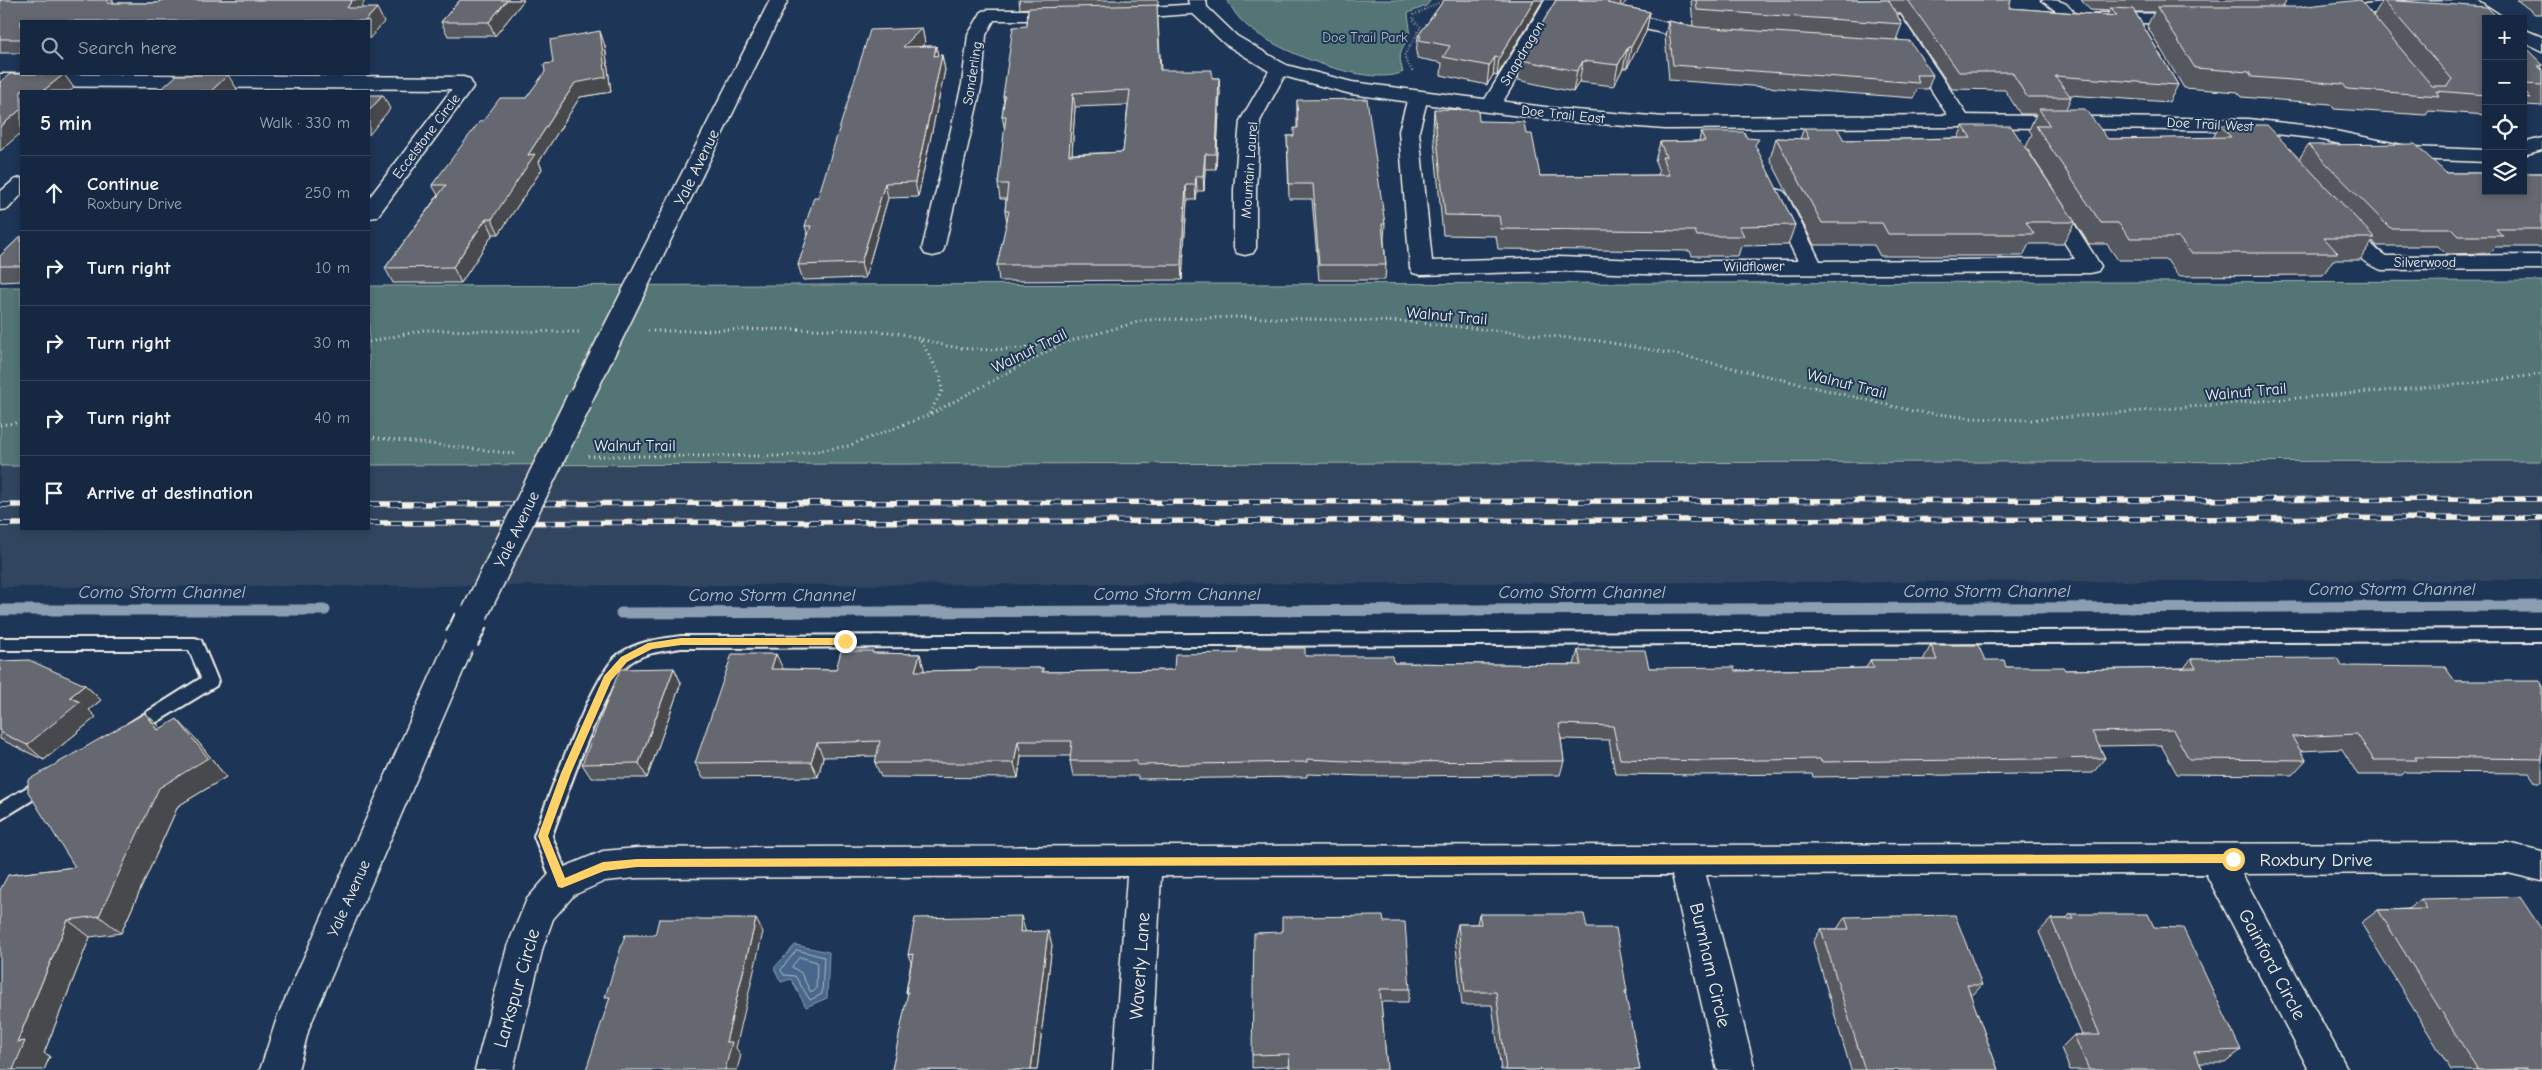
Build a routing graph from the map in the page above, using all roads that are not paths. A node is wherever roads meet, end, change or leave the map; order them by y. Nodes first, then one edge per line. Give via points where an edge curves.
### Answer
1 (778, 0) edge
2 (1554, 0) edge
3 (1560, 0) edge
4 (2050, 0) edge
5 (2466, 2) edge
6 (1198, 4) edge
7 (2338, 7) edge
8 (1104, 14) edge
9 (1085, 15) edge
10 (2067, 15) junction
11 (2312, 15) edge
12 (2490, 15) edge
13 (1894, 19) edge
14 (2210, 19) edge
15 (2048, 20) edge
16 (2366, 25) edge
17 (1724, 36) edge
18 (2527, 36) edge
19 (2542, 45) edge
20 (1892, 48) edge
21 (1912, 49) junction
22 (1279, 69) junction
23 (0, 80) edge
24 (126, 86) edge
25 (1418, 97) junction
26 (1491, 106) junction
27 (1961, 121) junction
28 (2248, 125) junction
29 (2542, 144) edge
30 (2267, 146) edge
31 (2527, 148) edge
32 (2482, 156) edge
33 (1766, 173) edge
34 (20, 185) edge
35 (2039, 186) edge
36 (0, 204) edge
37 (2326, 208) edge
38 (370, 211) edge
39 (1245, 248) dead end
40 (933, 249) dead end
41 (2542, 262) edge
42 (1811, 265) junction
43 (2542, 635) edge
44 (0, 644) edge
45 (118, 739) edge
46 (59, 775) edge
47 (0, 812) edge
48 (2216, 859) junction
49 (1686, 860) junction
50 (1145, 861) junction
51 (2542, 866) edge
52 (562, 884) junction
53 (279, 1070) edge
54 (494, 1070) edge
55 (1132, 1070) edge
56 (1736, 1070) edge
57 (2329, 1070) edge

1 - 53 street, Yale Avenue, bridge via 462,639 291,1028
2 - 26 street, Snapdragon
3 - 17 street via 1666,28
4 - 10 street via 2063,8
5 - 7 street
5 - 12 street
6 - 8 street
6 - 22 street, Doe Trail East via 1231,40
7 - 11 street
7 - 16 street
9 - 40 street, Sanderling via 988,15 977,35 972,84
10 - 14 street via 2136,27
10 - 15 street
13 - 21 street
18 - 19 street
20 - 21 street
21 - 27 street
22 - 25 street, Doe Trail East via 1351,88
22 - 39 street, Mountain Laurel via 1250,121
23 - 24 street
24 - 38 street, Eccelstone Circle via 463,83
25 - 26 street, Doe Trail East
25 - 42 street, Wildflower via 1408,132 1421,268 1558,264 1672,268
26 - 27 street, Doe Trail East via 1665,123
27 - 28 street, Doe Trail West via 2003,130 2158,122
28 - 30 street
28 - 32 street, Doe Trail West via 2312,132 2411,153
29 - 31 street
33 - 42 street
34 - 36 street
35 - 42 street, Wildflower via 2090,266
37 - 41 street, Silverwood via 2371,257 2382,263
43 - 52 lane via 674,643 651,646 624,659 608,678 566,773 543,836
44 - 45 lane via 195,644 210,681
46 - 47 lane
48 - 49 street, Roxbury Drive
48 - 51 street, Roxbury Drive via 2508,858
48 - 57 street, Gainford Circle
49 - 50 street, Roxbury Drive
49 - 56 street, Burnham Circle
50 - 52 street, Roxbury Drive via 637,863 603,866
50 - 55 street, Waverly Lane
52 - 54 street, Larkspur Circle via 539,910 525,947

